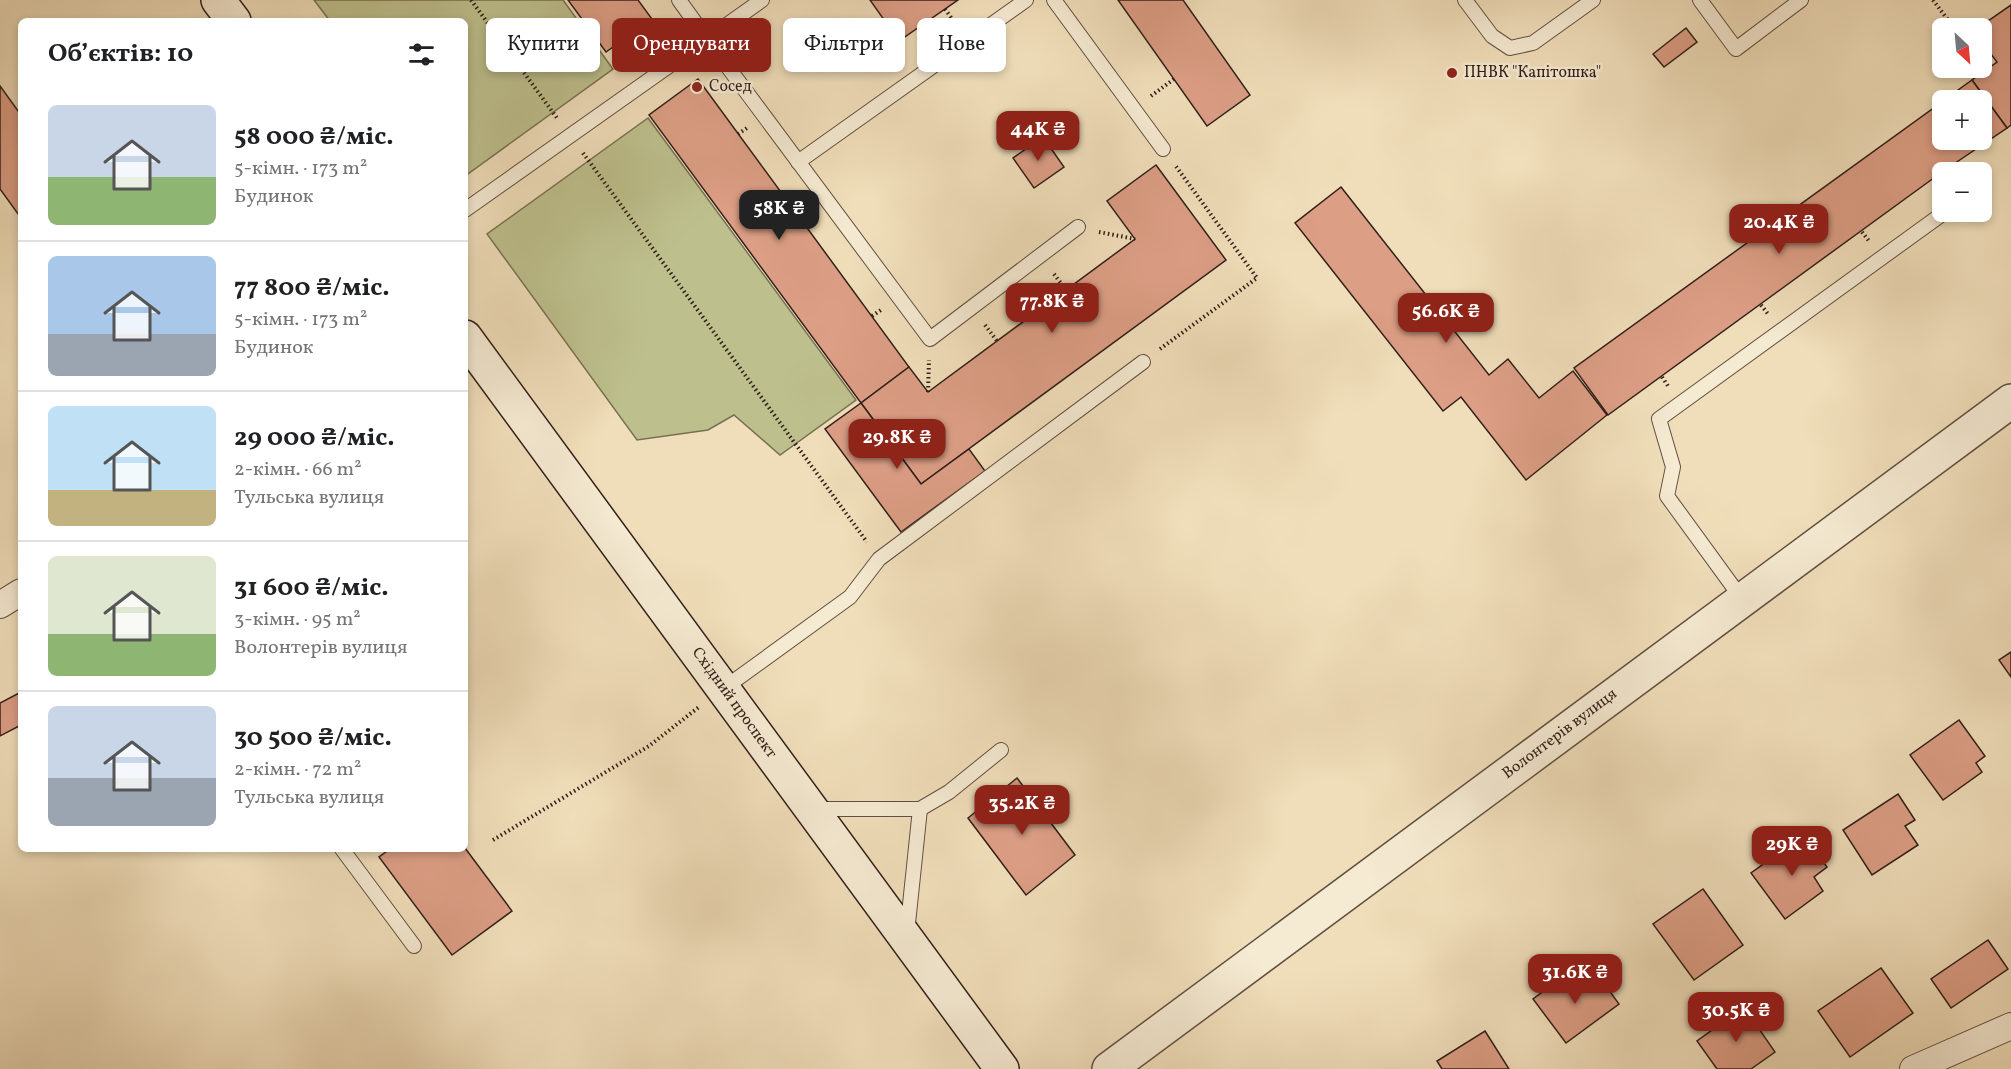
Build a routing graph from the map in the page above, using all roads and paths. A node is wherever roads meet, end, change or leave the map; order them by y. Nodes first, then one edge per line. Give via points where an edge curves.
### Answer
1 (218, 0) edge
2 (471, 0) edge
3 (679, 0) edge
4 (762, 0) edge
5 (1026, 0) edge
6 (1054, 0) edge
7 (1465, 0) edge
8 (1593, 0) edge
9 (1700, 0) edge
10 (1801, 0) edge
11 (1934, 0) edge
12 (232, 18) edge
13 (692, 18) edge
14 (737, 18) edge
15 (1947, 18) edge
16 (660, 72) edge
17 (731, 72) edge
18 (570, 136) junction
19 (1163, 149) joint
20 (798, 162) junction
21 (468, 208) edge
22 (1932, 221) edge
23 (1077, 227) joint
24 (1136, 239) dead end
25 (930, 339) junction
26 (468, 341) edge
27 (1143, 362) joint
28 (927, 392) dead end
29 (2011, 401) edge
30 (879, 559) junction
31 (18, 594) edge
32 (1742, 599) junction
33 (0, 605) edge
34 (723, 689) junction
35 (1001, 750) dead end
36 (811, 809) junction
37 (920, 809) junction
38 (493, 840) dead end
39 (344, 852) edge
40 (906, 938) junction
41 (414, 946) dead end
42 (2011, 1026) edge
43 (1002, 1069) edge
44 (1110, 1069) edge
45 (1913, 1069) edge

1 - 12 street
2 - 18 path
3 - 13 lane
4 - 14 lane
5 - 20 lane
6 - 19 lane
7 - 8 lane via 1492,36 1510,48 1533,42
9 - 10 lane via 1736,49
11 - 15 path
16 - 18 lane
17 - 20 lane
18 - 21 lane
18 - 30 path
19 - 27 path via 1257,278
20 - 25 lane
22 - 32 lane via 1659,419 1673,467 1667,496
23 - 24 path
23 - 25 lane
25 - 28 path
26 - 34 street, Східний проспект
27 - 30 lane
29 - 32 street, Волонтерів вулиця
30 - 34 lane via 850,597
31 - 33 street
32 - 44 street, Волонтерів вулиця
34 - 36 street, Східний проспект
34 - 38 path via 649,746
35 - 37 lane via 949,792
36 - 37 lane
36 - 40 street, Східний проспект
37 - 40 lane
39 - 41 lane
40 - 43 street, Східний проспект
42 - 45 street

